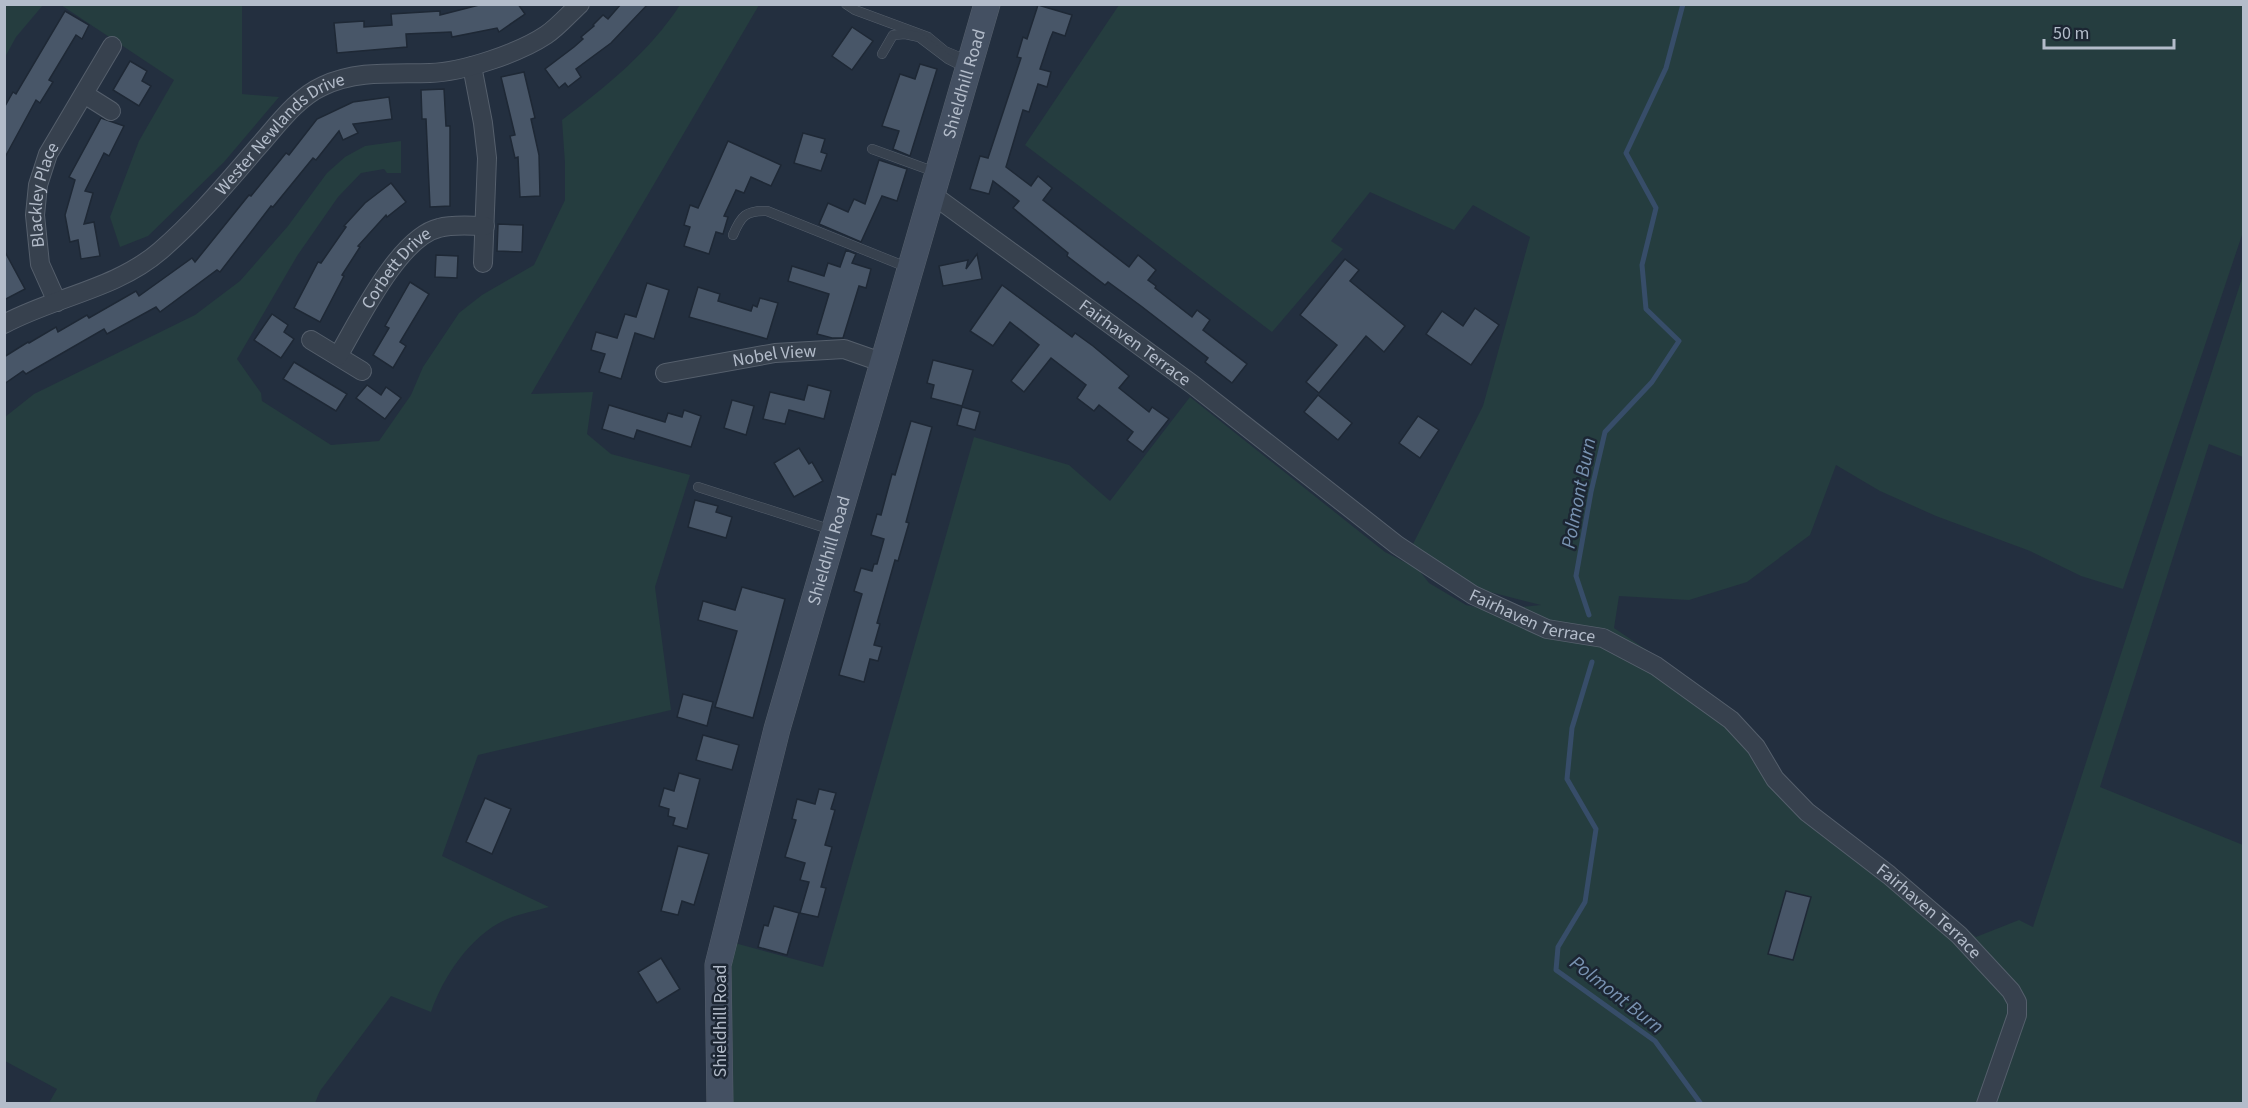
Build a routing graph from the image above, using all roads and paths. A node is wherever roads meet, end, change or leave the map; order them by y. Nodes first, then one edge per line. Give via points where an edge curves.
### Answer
1 (580, 4) edge
2 (846, 4) edge
3 (987, 4) edge
4 (112, 46) dead end
5 (882, 54) dead end
6 (970, 65) junction
7 (472, 66) junction
8 (84, 94) junction
9 (111, 111) dead end
10 (872, 149) dead end
11 (936, 184) junction
12 (485, 226) junction
13 (733, 235) dead end
14 (483, 263) dead end
15 (911, 269) junction
16 (57, 302) junction
17 (4, 324) edge
18 (311, 340) dead end
19 (338, 356) junction
20 (884, 363) junction
21 (362, 371) dead end
22 (665, 373) dead end
23 (698, 487) dead end
24 (835, 530) junction
25 (720, 1104) edge
26 (1986, 1104) edge

1 - 7 street, Wester Newlands Drive via 546,35
2 - 6 lane via 928,37
3 - 6 main road, Shieldhill Road
4 - 8 street, Blackley Place
5 - 6 lane via 893,35 905,34 918,37 948,59
6 - 11 main road, Shieldhill Road
7 - 12 street via 487,158
7 - 16 street, Wester Newlands Drive via 432,73 349,76 321,86 292,110 200,213 159,252 126,274
8 - 9 street
8 - 16 street, Blackley Place via 48,154 38,185 35,215 40,264
10 - 11 lane
11 - 15 main road, Shieldhill Road
11 - 26 street, Fairhaven Terrace via 1397,545 1464,589 1546,629 1603,638 1656,666 1731,720 1756,747 1775,779 1807,812 1959,935 2011,991 2017,1002 2017,1015
12 - 14 street
12 - 19 street, Corbett Drive via 438,228 421,235 388,273
13 - 15 lane via 739,219 753,210 767,211
15 - 20 main road, Shieldhill Road
16 - 17 street, Wester Newlands Drive
18 - 19 street
19 - 21 street
20 - 22 street, Nobel View via 844,349 775,353
20 - 24 main road, Shieldhill Road
23 - 24 lane
24 - 25 main road, Shieldhill Road via 777,729 718,965

